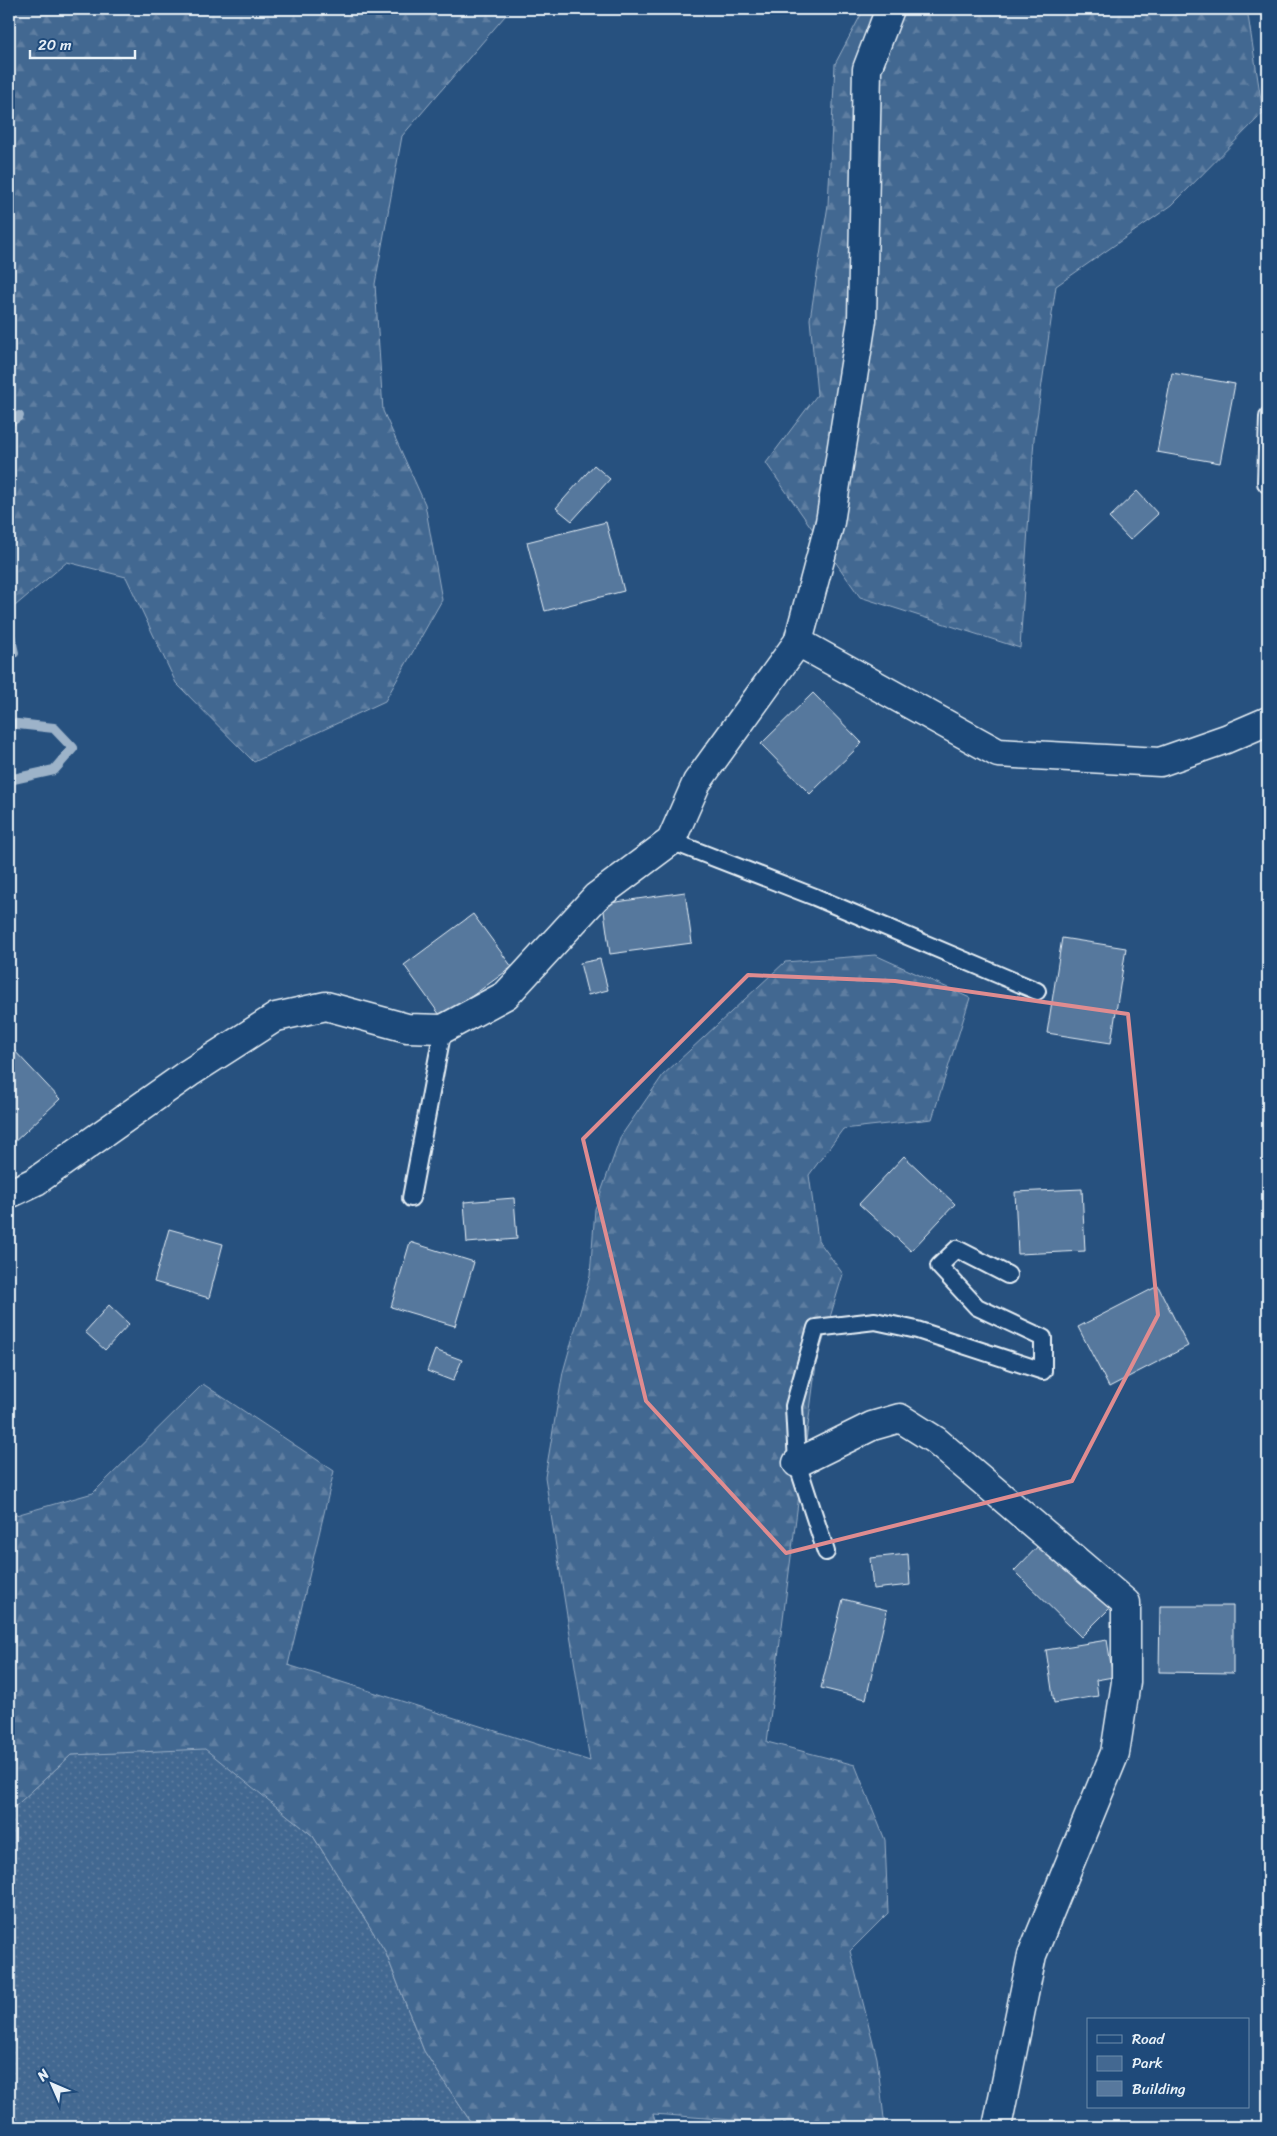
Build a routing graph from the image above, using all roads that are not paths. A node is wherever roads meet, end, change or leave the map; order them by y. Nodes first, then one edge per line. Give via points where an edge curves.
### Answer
1 (890, 9) edge
2 (1268, 417) edge
3 (1268, 485) edge
4 (798, 642) junction
5 (1268, 721) edge
6 (671, 841) junction
7 (1038, 991) dead end
8 (443, 1029) junction
9 (9, 1194) edge
10 (411, 1198) dead end
11 (1008, 1275) dead end
12 (797, 1462) junction
13 (826, 1552) dead end
14 (998, 2127) edge

1 - 4 street via 866,69 862,320 830,522
2 - 3 lane
4 - 5 street via 998,753 1160,762
4 - 6 street via 696,782
6 - 7 lane via 815,897
6 - 8 street via 596,897 506,995
8 - 9 street via 407,1028 326,1006 276,1017 189,1072 36,1181
8 - 10 lane
11 - 12 lane via 957,1249 939,1266 977,1307 1043,1338 1043,1371 918,1330 875,1320 816,1328 794,1406
12 - 13 lane
12 - 14 street via 872,1426 900,1418 935,1440 1126,1603 1126,1682 1115,1753 1032,1955

